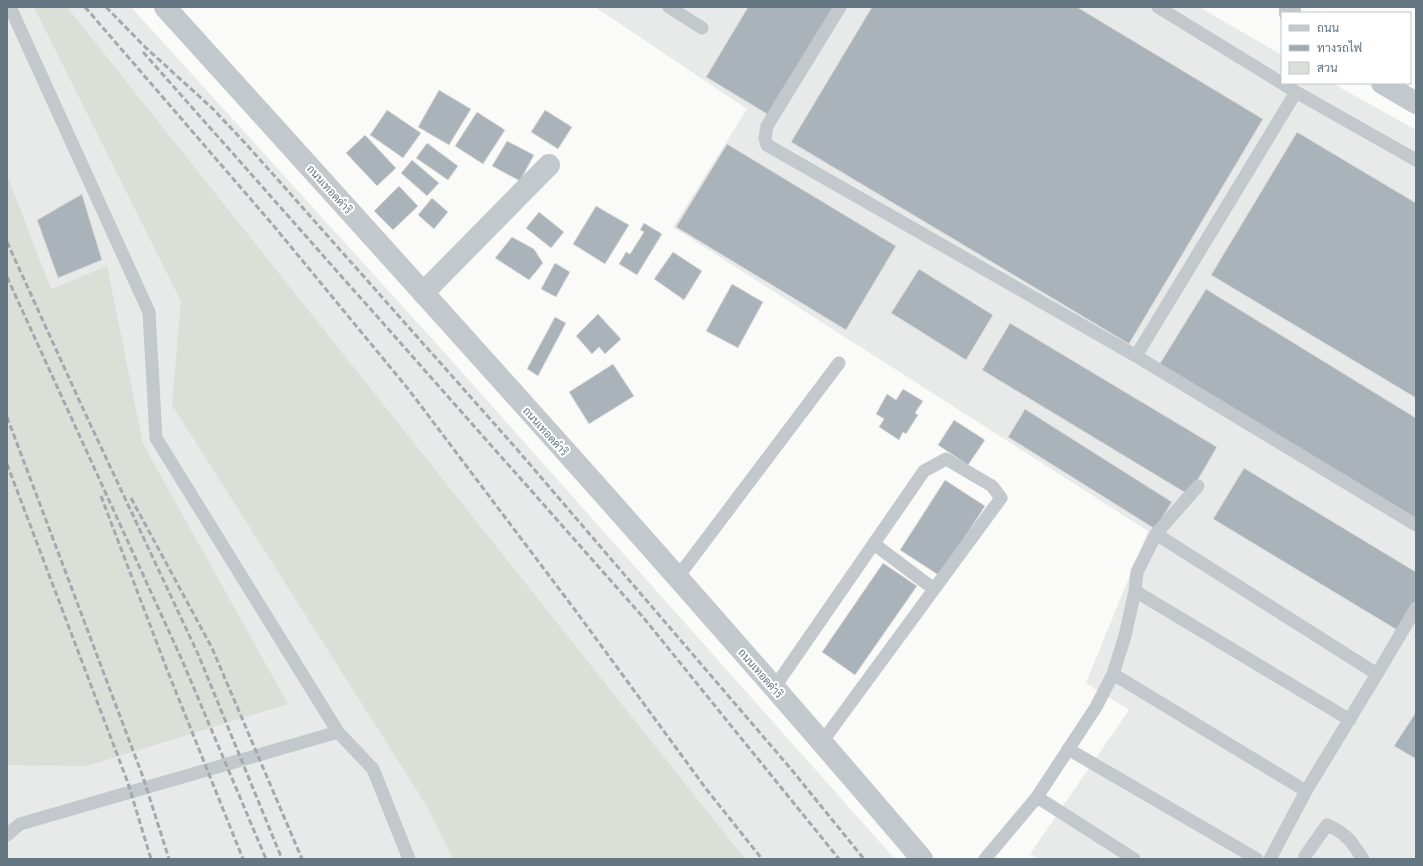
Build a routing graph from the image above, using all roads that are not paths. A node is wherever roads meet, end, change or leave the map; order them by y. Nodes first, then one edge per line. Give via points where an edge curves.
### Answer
1 (10, 7) edge
2 (165, 7) edge
3 (669, 7) edge
4 (840, 7) edge
5 (1158, 7) edge
6 (702, 28) dead end
7 (1281, 83) edge
8 (1283, 84) edge
9 (1384, 84) edge
10 (1296, 92) junction
11 (1416, 103) edge
12 (1416, 160) edge
13 (550, 165) dead end
14 (424, 293) junction
15 (1136, 356) junction
16 (839, 363) dead end
17 (1198, 486) dead end
18 (1416, 525) edge
19 (1156, 534) junction
20 (874, 544) junction
21 (677, 578) junction
22 (934, 589) junction
23 (1135, 591) junction
24 (1416, 608) edge
25 (1113, 674) junction
26 (1377, 674) junction
27 (774, 688) junction
28 (1350, 720) junction
29 (338, 732) junction
30 (822, 742) junction
31 (1068, 749) junction
32 (1306, 791) junction
33 (1037, 797) junction
34 (7, 835) edge
35 (409, 859) edge
36 (922, 859) edge
37 (985, 859) edge
38 (1134, 859) edge
39 (1257, 859) edge
40 (1270, 859) edge
41 (1304, 859) edge
42 (1363, 859) edge

1 - 29 lane via 148,312 156,438
2 - 14 street, ถนนเทอดดำริ
3 - 6 lane
4 - 15 lane via 766,126 767,145
5 - 7 lane
8 - 10 lane
9 - 11 street
10 - 12 lane
10 - 15 lane
13 - 14 street
14 - 21 street, ถนนเทอดดำริ
15 - 18 lane
16 - 21 lane
17 - 19 lane
19 - 23 lane via 1137,572
19 - 26 lane
20 - 22 lane
20 - 22 lane via 924,471 946,459 992,486 1001,498
20 - 27 lane
21 - 27 street, ถนนเทอดดำริ
22 - 30 lane
23 - 25 lane
23 - 28 lane
24 - 26 lane
25 - 31 lane via 1096,707
25 - 32 lane
26 - 28 lane
27 - 30 street, ถนนเทอดดำริ
28 - 32 lane
29 - 34 lane via 20,824
29 - 35 lane via 373,769
30 - 36 street, ถนนเทอดดำริ
31 - 33 lane
31 - 39 lane
32 - 40 lane
33 - 37 lane
33 - 38 lane
41 - 42 lane via 1327,825 1339,830 1353,843

